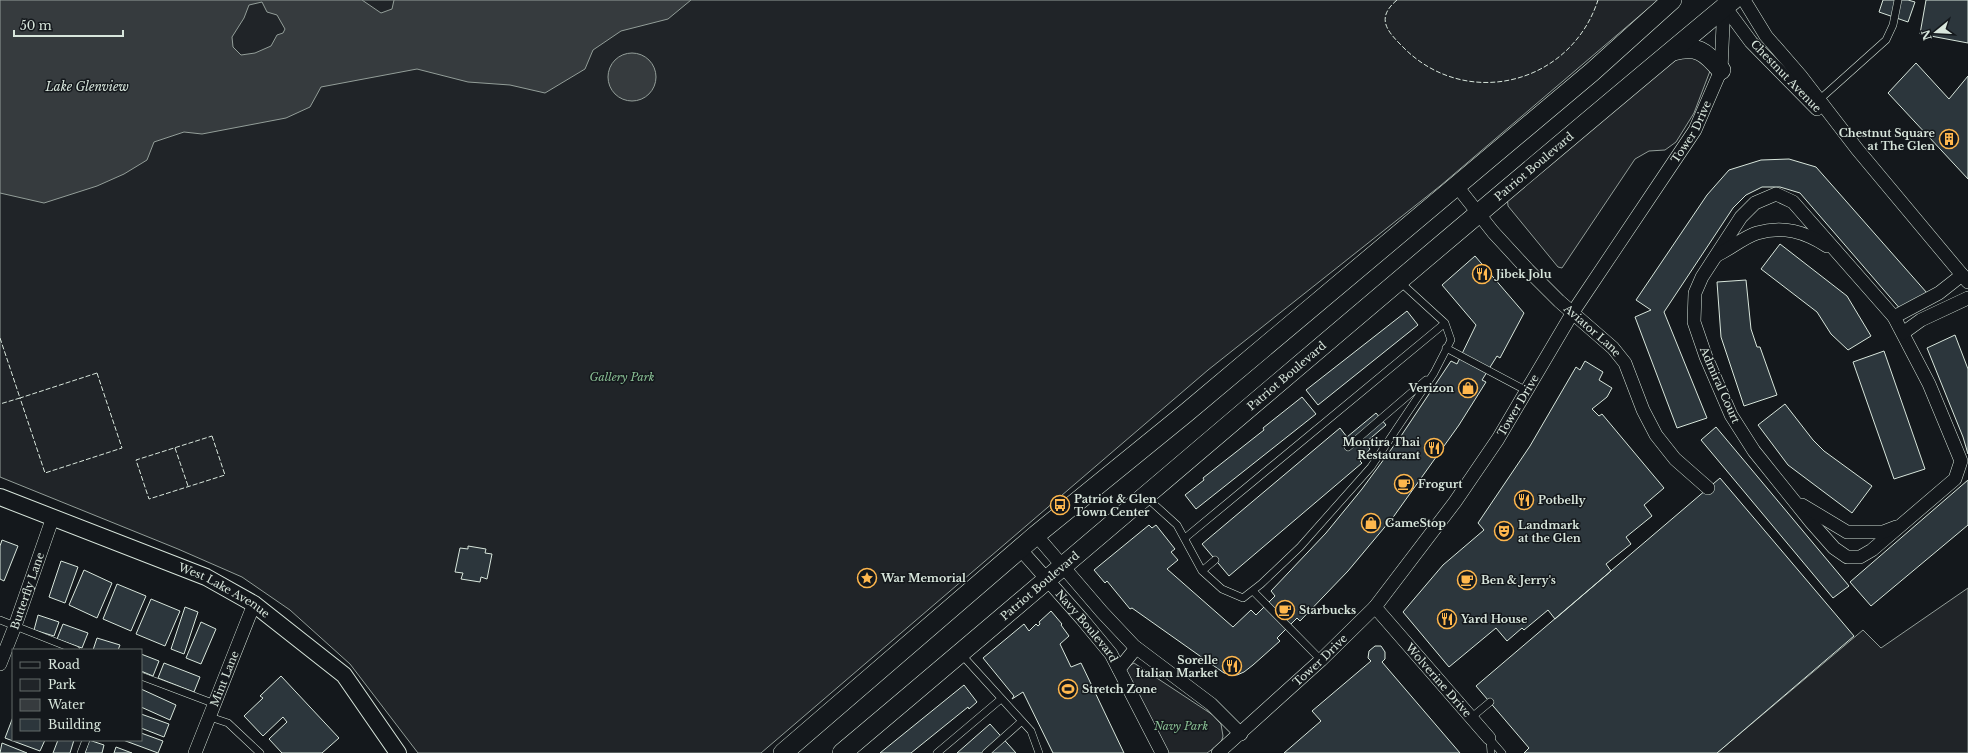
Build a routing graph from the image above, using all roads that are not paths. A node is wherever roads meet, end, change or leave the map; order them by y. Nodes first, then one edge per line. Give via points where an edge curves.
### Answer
1 (1672, 0) edge
2 (1744, 0) edge
3 (1898, 0) edge
4 (1725, 2) edge
5 (1673, 51) junction
6 (1721, 70) junction
7 (1819, 100) junction
8 (1856, 149) junction
9 (1456, 185) junction
10 (1478, 213) junction
11 (1836, 251) junction
12 (1716, 256) junction
13 (1965, 278) edge
14 (1399, 281) junction
15 (1968, 298) edge
16 (1573, 312) junction
17 (1894, 317) junction
18 (1445, 323) junction
19 (1903, 333) junction
20 (1446, 348) junction
21 (1434, 373) junction
22 (1527, 390) junction
23 (1348, 447) dead end
24 (1708, 488) dead end
25 (0, 497) edge
26 (1146, 497) junction
27 (1795, 502) junction
28 (53, 518) junction
29 (1903, 524) junction
30 (1036, 535) junction
31 (1185, 538) junction
32 (1020, 549) junction
33 (1215, 560) dead end
34 (1063, 568) junction
35 (1202, 571) junction
36 (1048, 580) junction
37 (1253, 591) junction
38 (254, 604) junction
39 (1375, 607) junction
40 (0, 620) edge
41 (15, 626) junction
42 (1136, 648) junction
43 (73, 649) edge
44 (960, 654) junction
45 (1321, 660) junction
46 (0, 664) edge
47 (1119, 669) junction
48 (142, 676) edge
49 (1002, 698) junction
50 (1490, 702) dead end
51 (215, 704) junction
52 (210, 717) junction
53 (1472, 717) junction
54 (1022, 721) junction
55 (1241, 734) junction
56 (1489, 738) junction
57 (86, 741) edge
58 (995, 748) dead end
59 (81, 753) edge
60 (195, 753) edge
61 (260, 753) edge
62 (398, 753) edge
63 (783, 753) edge
64 (842, 753) edge
65 (937, 753) edge
66 (987, 753) edge
67 (1039, 753) edge
68 (1162, 753) edge
69 (1218, 753) edge
70 (1491, 753) edge
71 (1502, 753) edge

1 - 9 main road via 1592,72
2 - 7 street, Chestnut Avenue via 1766,36
3 - 7 lane via 1893,25 1886,40
4 - 5 main road, Patriot Boulevard
4 - 6 street, Tower Drive
4 - 8 street, Chestnut Avenue via 1751,42
5 - 6 main road via 1688,47 1701,51
5 - 10 main road, Patriot Boulevard
6 - 16 street, Tower Drive via 1695,130
7 - 8 street, Chestnut Avenue
8 - 13 street, Chestnut Avenue
9 - 10 street, Aviator Lane
9 - 30 main road via 1192,408
10 - 14 main road, Patriot Boulevard
10 - 16 street, Aviator Lane via 1528,270
11 - 12 street, Admiral Court via 1813,238 1784,229 1756,233
11 - 12 street, Admiral Court via 1794,202 1776,194 1755,203 1741,217
11 - 17 street, Admiral Court
12 - 27 street, Admiral Court via 1694,292 1694,322 1731,414 1754,451
13 - 17 street
14 - 18 lane
14 - 26 main road, Patriot Boulevard
15 - 19 street via 1921,320
16 - 22 street, Tower Drive
16 - 24 street, Aviator Lane via 1613,348 1625,363 1656,436 1675,459
17 - 19 street, Admiral Court
18 - 20 lane via 1451,340
18 - 31 lane
19 - 29 street, Admiral Court via 1929,384 1961,461 1955,479
20 - 21 lane
20 - 22 lane
21 - 23 lane
21 - 37 lane via 1371,467 1300,547
22 - 39 street, Tower Drive via 1498,439 1455,502
25 - 28 street, West Lake Avenue
26 - 31 lane via 1177,525
26 - 34 main road, Patriot Boulevard
27 - 29 street, Admiral Court via 1847,532 1883,532
27 - 29 street, Admiral Court via 1834,548 1847,557 1860,557 1872,550
28 - 38 street, West Lake Avenue via 206,577
28 - 41 street, Butterfly Lane
30 - 32 main road
30 - 34 street, Navy Boulevard
31 - 35 lane
32 - 36 street, Navy Boulevard
32 - 63 main road
33 - 35 lane
34 - 36 main road, Patriot Boulevard
34 - 42 street, Navy Boulevard
35 - 37 lane via 1222,588 1243,598
36 - 44 main road, Patriot Boulevard
36 - 47 street, Navy Boulevard via 1111,654
37 - 45 lane
38 - 51 street, Mint Lane
38 - 62 street, West Lake Avenue via 344,674
39 - 45 street, Tower Drive
39 - 53 street, Wolverine Drive
40 - 41 lane
41 - 43 lane
41 - 46 street, Butterfly Lane
42 - 47 street, Navy Boulevard
42 - 55 street, Navy Boulevard via 1211,704
44 - 49 lane
44 - 64 main road, Patriot Boulevard
45 - 55 street, Tower Drive
47 - 68 street, Navy Boulevard
48 - 51 lane
49 - 54 lane
49 - 65 lane
50 - 53 lane
51 - 52 street, Mint Lane
52 - 60 street, Mint Lane
52 - 61 lane via 228,723
53 - 56 street, Wolverine Drive
54 - 66 lane
54 - 67 lane via 1031,731
55 - 69 street, Tower Drive
56 - 70 lane
56 - 71 lane, Wolverine Drive
57 - 59 lane
58 - 66 lane

